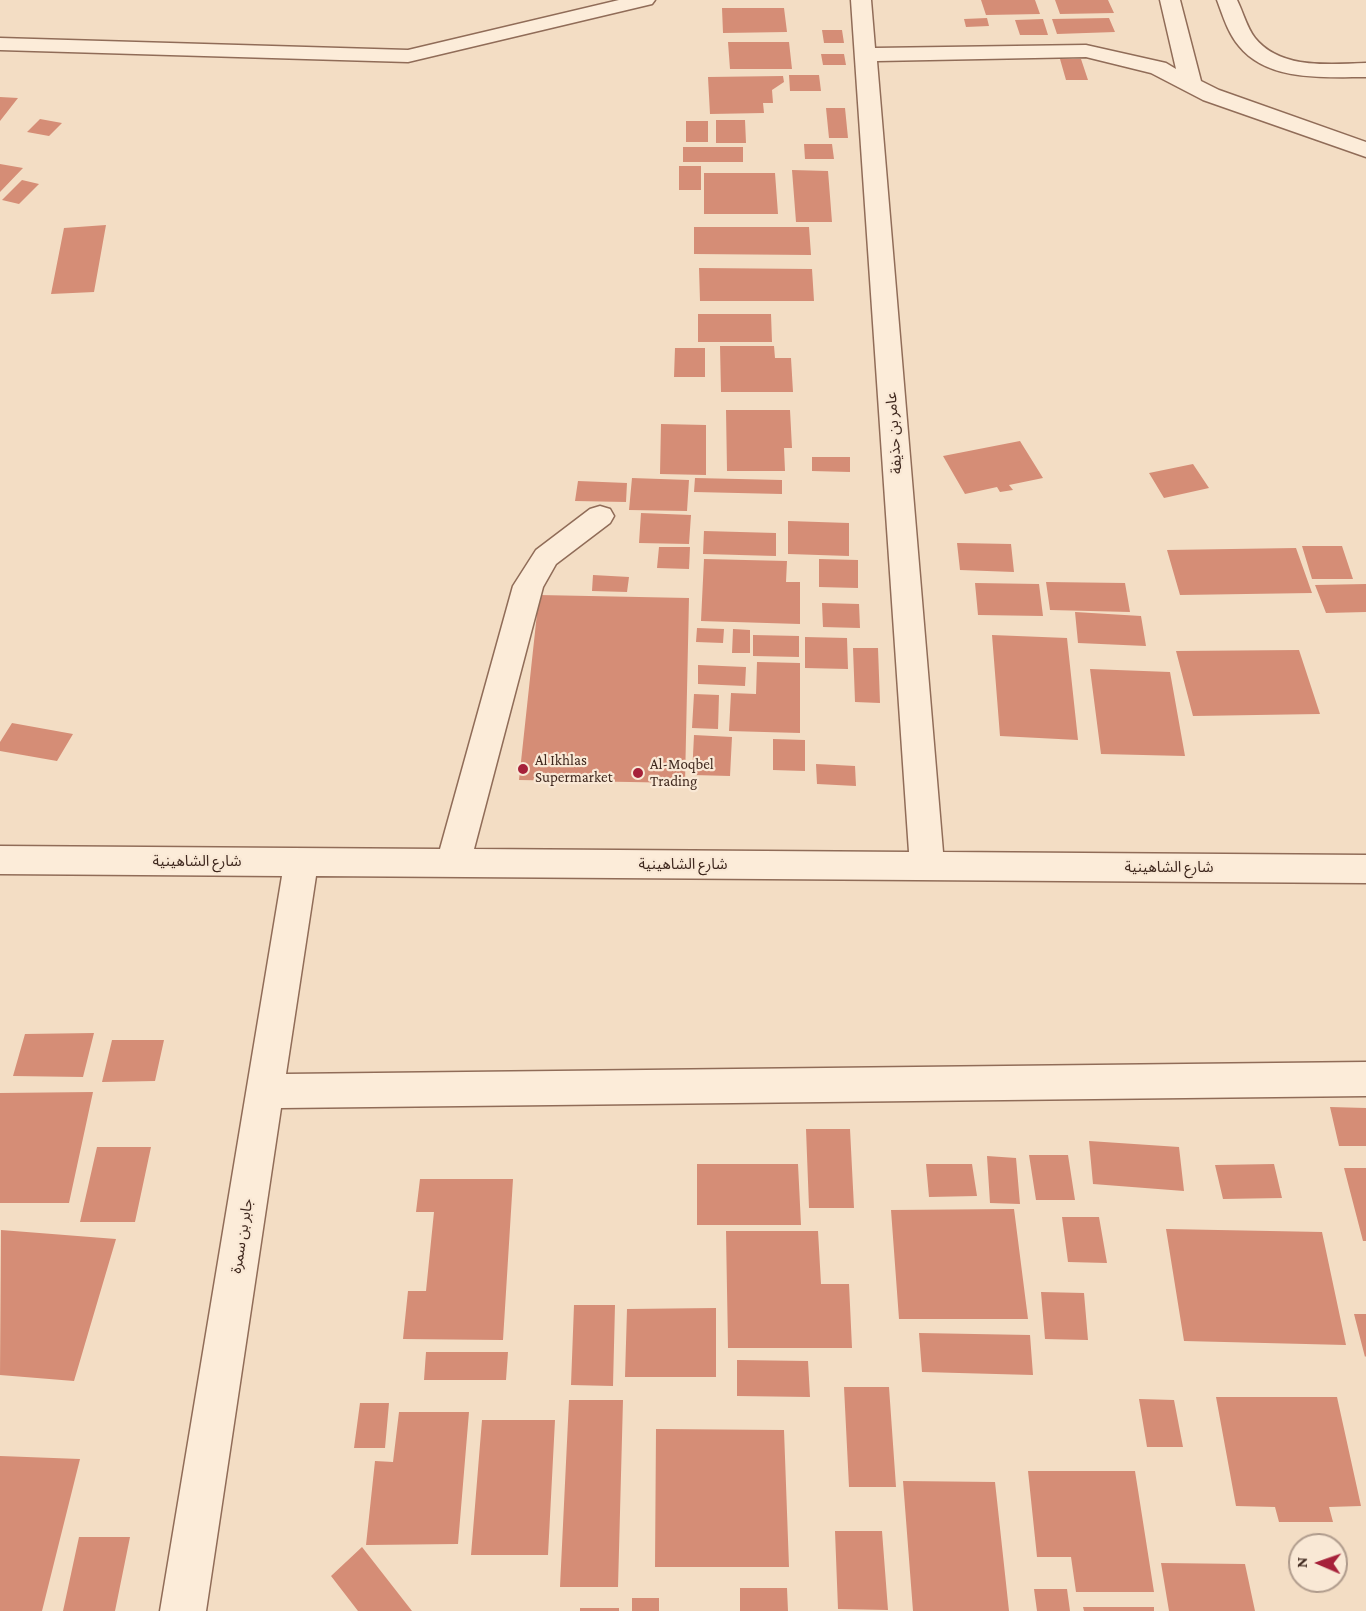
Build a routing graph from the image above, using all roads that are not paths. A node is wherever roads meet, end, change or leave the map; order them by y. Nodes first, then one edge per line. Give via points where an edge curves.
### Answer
1 (645, 0) edge
2 (861, 0) edge
3 (1170, 0) edge
4 (1227, 0) edge
5 (0, 44) edge
6 (866, 55) junction
7 (1366, 70) edge
8 (1191, 85) junction
9 (1366, 150) edge
10 (600, 516) dead end
11 (0, 860) edge
12 (301, 862) junction
13 (453, 863) junction
14 (927, 866) junction
15 (1366, 869) edge
16 (1366, 1079) edge
17 (264, 1091) junction
18 (183, 1611) edge

1 - 5 street via 408,56
2 - 6 street, عامر بن حذيفة
3 - 8 street
4 - 7 street via 1247,44 1267,58 1297,70
6 - 8 street via 1086,51 1158,68
6 - 14 street, عامر بن حذيفة
8 - 9 street
10 - 13 street via 546,557 528,586
11 - 12 street, شارع الشاهينية
12 - 13 street, شارع الشاهينية
12 - 17 street, جابر بن سمرة
13 - 14 street, شارع الشاهينية
14 - 15 street, شارع الشاهينية
16 - 17 street
17 - 18 street, جابر بن سمرة

